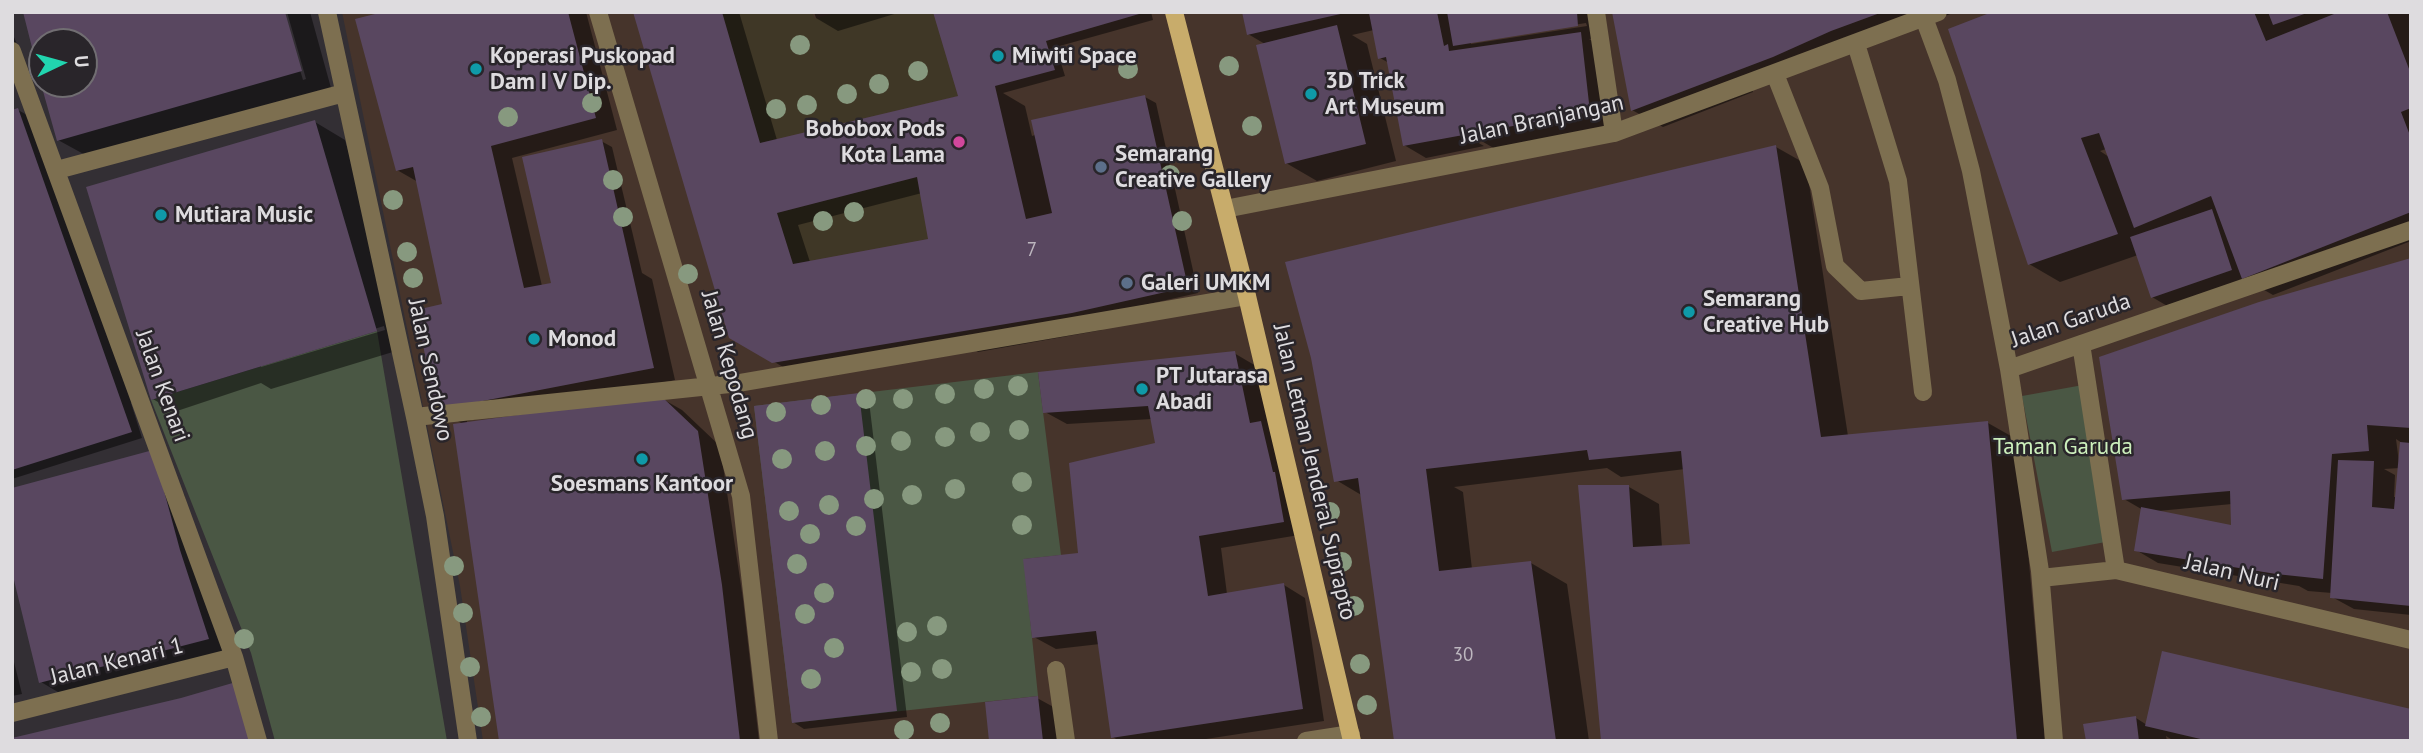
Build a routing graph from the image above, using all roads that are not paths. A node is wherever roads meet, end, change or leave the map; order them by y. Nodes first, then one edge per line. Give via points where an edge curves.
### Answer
1 (327, 12) edge
2 (598, 12) edge
3 (1174, 12) edge
4 (1596, 12) edge
5 (1931, 15) edge
6 (1856, 44) junction
7 (12, 51) edge
8 (1775, 74) junction
9 (344, 93) junction
10 (1614, 133) junction
11 (57, 170) junction
12 (1225, 209) junction
13 (2411, 230) edge
14 (1909, 286) junction
15 (1247, 296) junction
16 (2081, 344) junction
17 (2009, 369) junction
18 (710, 386) junction
19 (1923, 392) dead end
20 (415, 417) junction
21 (2116, 570) junction
22 (2041, 578) junction
23 (2411, 640) edge
24 (234, 657) junction
25 (1056, 670) dead end
26 (12, 713) edge
27 (1352, 738) edge
28 (258, 741) edge
29 (468, 741) edge
30 (769, 741) edge
31 (1066, 741) edge
32 (1306, 741) edge
33 (2054, 741) edge

1 - 9 street, Jalan Sendowo
2 - 18 street, Jalan Kepodang
3 - 12 main road, Jalan Letnan Jenderal Suprapto
4 - 10 street
5 - 6 street, Jalan Branjangan
5 - 17 street, Jalan Garuda via 1971,171
6 - 8 street, Jalan Branjangan
6 - 14 street via 1898,181
7 - 11 street, Jalan Kenari
8 - 10 street, Jalan Branjangan
8 - 14 street via 1820,188 1835,267 1861,291
9 - 11 street
9 - 20 street, Jalan Sendowo
10 - 12 street, Jalan Branjangan
11 - 24 street, Jalan Kenari
12 - 15 main road, Jalan Letnan Jenderal Suprapto
13 - 16 street, Jalan Garuda
14 - 19 street
15 - 18 street
15 - 27 main road, Jalan Letnan Jenderal Suprapto
16 - 17 street, Jalan Garuda
16 - 21 street
17 - 22 street
18 - 20 street
18 - 30 street, Jalan Kepodang via 741,496
20 - 29 street, Jalan Sendowo via 435,516
21 - 22 street, Jalan Nuri
21 - 23 street, Jalan Nuri
22 - 33 street
24 - 26 street, Jalan Kenari 1
24 - 28 street, Jalan Kenari
25 - 31 street
27 - 32 street

